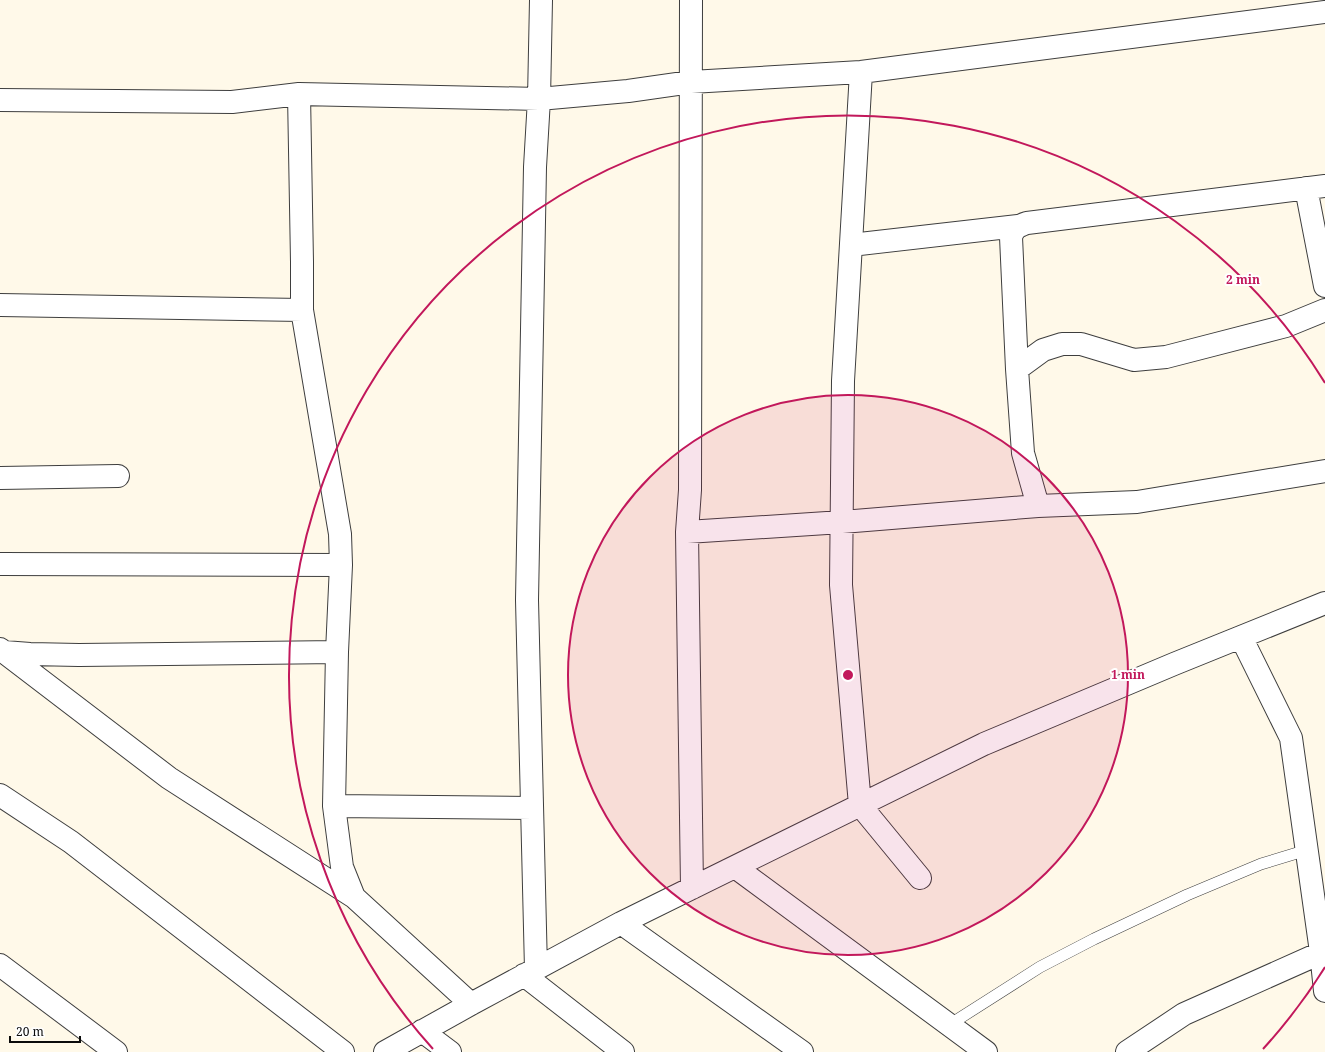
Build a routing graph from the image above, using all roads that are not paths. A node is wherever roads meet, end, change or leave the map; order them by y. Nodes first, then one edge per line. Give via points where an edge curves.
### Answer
1 (541, 0) edge
2 (691, 0) edge
3 (1325, 12) edge
4 (861, 72) junction
5 (691, 82) junction
6 (299, 94) junction
7 (539, 99) junction
8 (0, 100) edge
9 (1315, 187) edge
10 (1018, 226) junction
11 (851, 246) junction
12 (1325, 286) edge
13 (0, 305) edge
14 (302, 310) junction
15 (1325, 310) edge
16 (1017, 369) junction
17 (1325, 470) edge
18 (118, 476) dead end
19 (0, 478) edge
20 (1038, 506) junction
21 (842, 522) junction
22 (687, 532) junction
23 (0, 564) edge
24 (341, 565) junction
25 (1325, 603) edge
26 (1241, 637) junction
27 (2, 650) edge
28 (337, 652) junction
29 (0, 795) edge
30 (860, 805) junction
31 (334, 806) junction
32 (532, 808) junction
33 (1307, 850) junction
34 (735, 867) junction
35 (920, 878) dead end
36 (692, 888) junction
37 (354, 897) junction
38 (621, 923) junction
39 (1323, 951) edge
40 (0, 965) edge
41 (530, 972) junction
42 (1325, 991) edge
43 (470, 1004) junction
44 (950, 1025) junction
45 (422, 1031) junction
46 (116, 1052) edge
47 (344, 1052) edge
48 (385, 1052) edge
49 (450, 1052) edge
50 (623, 1052) edge
51 (802, 1052) edge
52 (986, 1052) edge
53 (1127, 1052) edge

1 - 7 street
2 - 5 street
3 - 4 street
4 - 5 street
4 - 11 street
5 - 7 street
5 - 22 street via 690,490
6 - 7 street
6 - 8 street via 232,102
6 - 14 street
7 - 32 street via 535,167 527,600
9 - 10 street
9 - 12 street
10 - 11 street
10 - 16 street via 1013,230 1011,237
11 - 21 street via 843,380
13 - 14 street
14 - 24 street via 340,534
15 - 16 street via 1286,326 1166,357 1134,360 1081,344 1062,344 1043,350
16 - 20 street via 1023,453
17 - 20 street via 1137,502
18 - 19 street
20 - 21 street
21 - 22 street
21 - 30 street via 841,585
22 - 36 street
23 - 24 street
24 - 28 street
25 - 26 street
26 - 30 street via 984,744
26 - 33 street via 1291,738
27 - 28 street via 30,654 79,655
27 - 37 street via 169,778
28 - 31 street
29 - 47 street via 71,842
30 - 34 street
30 - 35 street
31 - 32 street
31 - 37 street via 342,867
32 - 41 street
33 - 39 street
33 - 44 lane via 1261,864 1094,939 1040,966
34 - 36 street
34 - 44 street
36 - 38 street
37 - 43 street
38 - 41 street
38 - 51 street
39 - 42 street
39 - 53 street via 1184,1014
40 - 46 street
41 - 43 street
41 - 50 street
43 - 45 street
44 - 52 street
45 - 48 street
45 - 49 street

